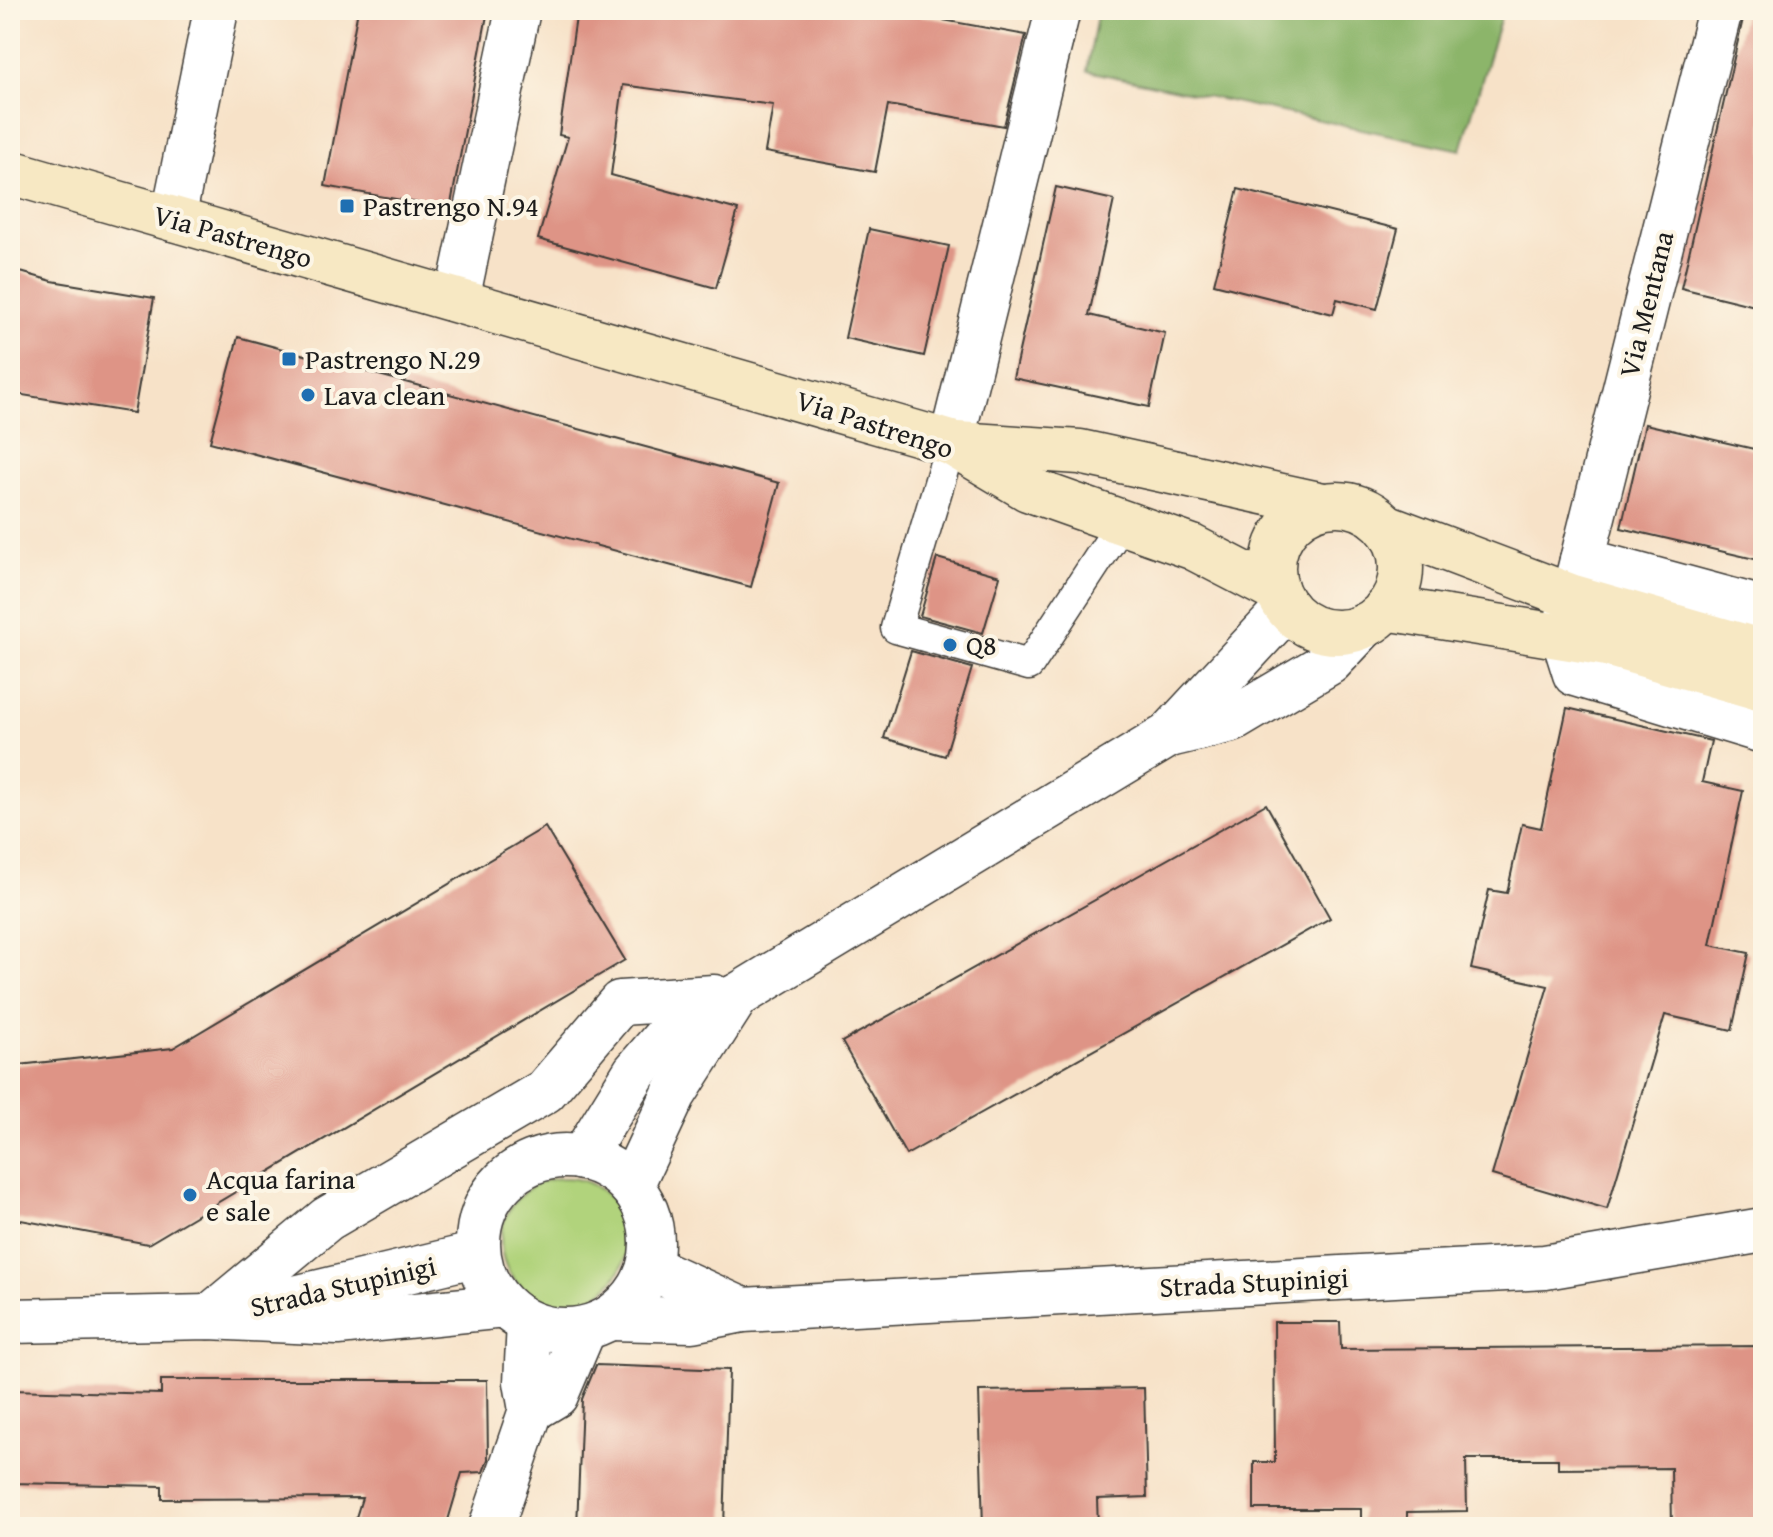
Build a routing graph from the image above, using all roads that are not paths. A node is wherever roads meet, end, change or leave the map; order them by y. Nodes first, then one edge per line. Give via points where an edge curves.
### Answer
1 (216, 10) edge
2 (518, 10) edge
3 (1058, 10) edge
4 (1720, 10) edge
5 (10, 172) edge
6 (173, 219) junction
7 (457, 300) junction
8 (951, 443) junction
9 (1323, 505) junction
10 (1122, 523) junction
11 (1388, 527) junction
12 (1573, 598) junction
13 (1282, 599) junction
14 (1763, 609) edge
15 (1375, 617) junction
16 (1763, 652) edge
17 (1763, 689) edge
18 (1763, 731) edge
19 (1169, 735) junction
20 (737, 996) junction
21 (582, 1158) junction
22 (631, 1186) junction
23 (1763, 1230) edge
24 (478, 1254) junction
25 (649, 1267) junction
26 (743, 1310) junction
27 (517, 1315) junction
28 (209, 1317) junction
29 (10, 1321) edge
30 (597, 1324) junction
31 (531, 1410) junction
32 (491, 1527) edge

1 - 6 street
2 - 7 street
3 - 8 street
4 - 12 street, Via Mentana
5 - 6 main road, Via Pastrengo
6 - 7 main road, Via Pastrengo
7 - 8 main road, Via Pastrengo
8 - 9 main road via 1080,452
8 - 10 main road, Via Pastrengo via 1028,489
8 - 10 lane via 896,628 1029,665
9 - 11 main road via 1365,510
9 - 13 main road via 1303,513 1276,548 1273,569
10 - 13 main road, Via Pastrengo via 1192,547
11 - 12 main road
11 - 15 main road via 1401,560 1401,577
12 - 14 street
12 - 15 main road
12 - 16 main road
12 - 17 main road via 1607,644
12 - 18 street via 1575,674
13 - 15 main road via 1314,628 1331,631
13 - 19 street, Strada Stupinigi
15 - 19 street via 1330,662 1232,720
19 - 20 street, Strada Stupinigi
20 - 21 street, Strada Stupinigi via 677,1023 635,1072
20 - 22 street, Strada Stupinigi via 674,1094
20 - 28 street, Strada Stupinigi via 620,1003 545,1091 327,1219
21 - 22 street
21 - 24 street via 554,1156 505,1179 488,1201 478,1227
22 - 25 street via 650,1223
23 - 26 street, Strada Stupinigi via 1545,1267
24 - 27 street via 486,1282
24 - 28 street, Strada Stupinigi
25 - 26 street, Strada Stupinigi
25 - 30 street via 631,1301
26 - 30 street, Strada Stupinigi via 692,1320
27 - 28 street, Strada Stupinigi via 338,1323
27 - 30 street via 556,1330
27 - 31 street
28 - 29 street, Strada Stupinigi
30 - 31 street via 556,1395
31 - 32 street

